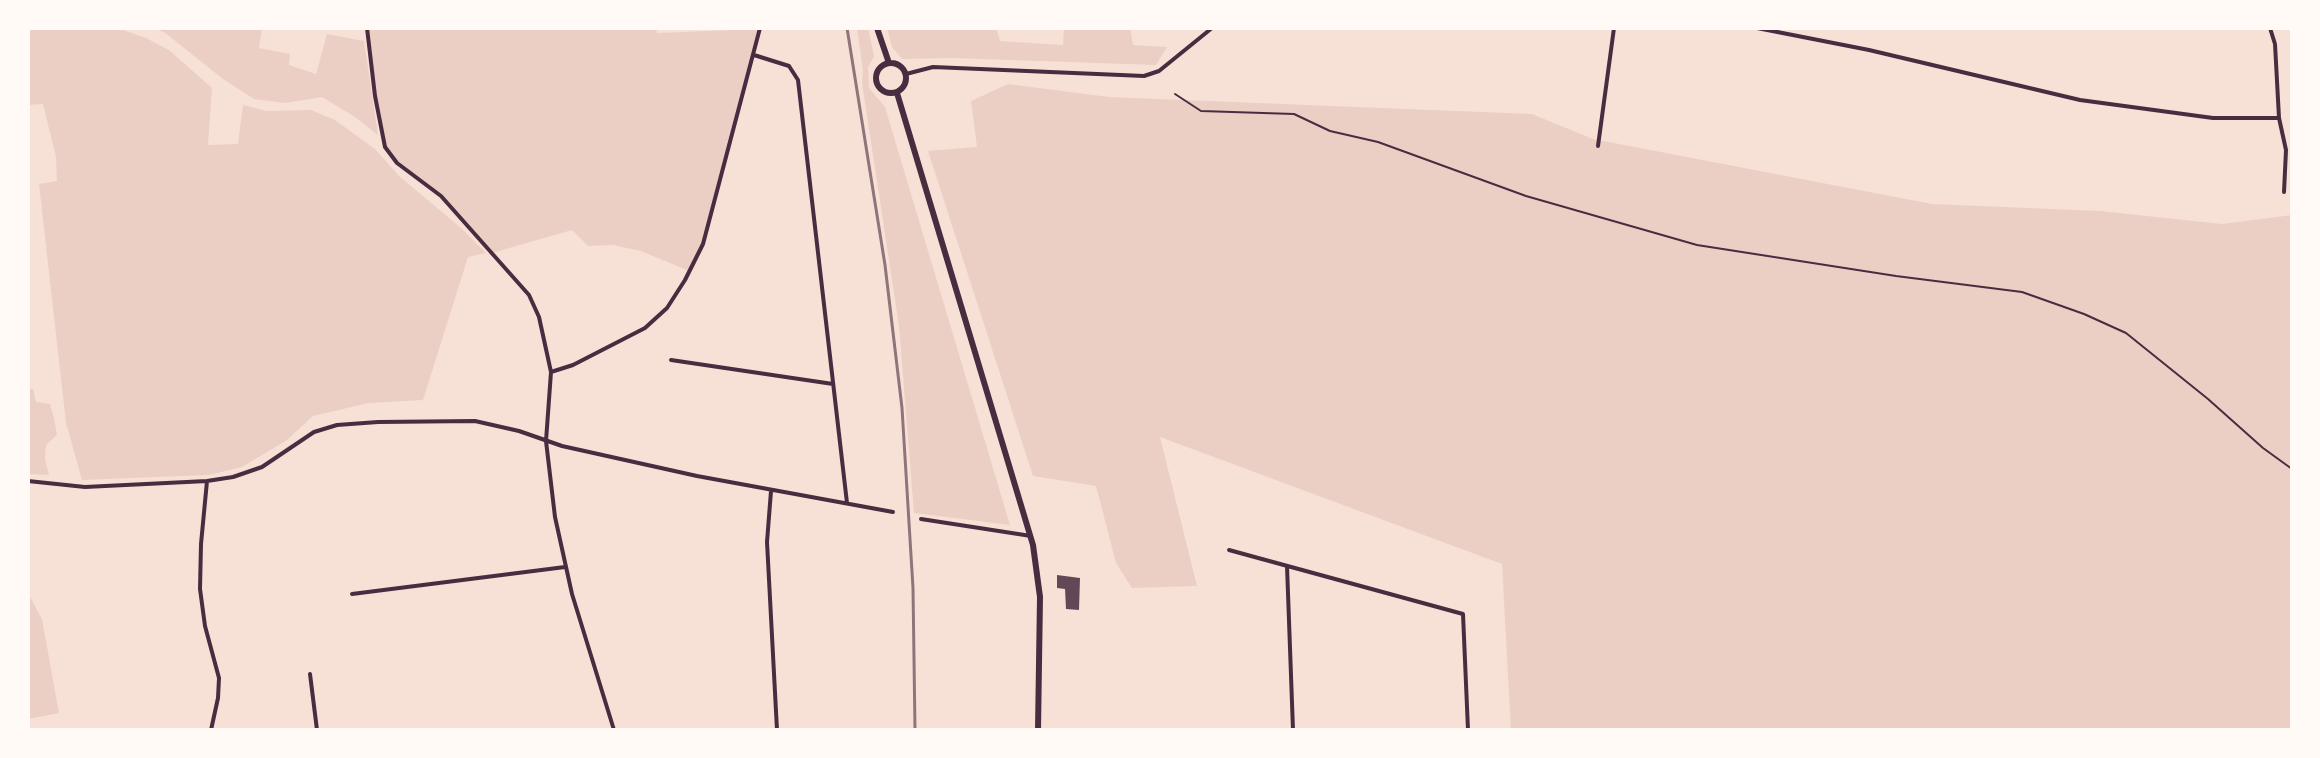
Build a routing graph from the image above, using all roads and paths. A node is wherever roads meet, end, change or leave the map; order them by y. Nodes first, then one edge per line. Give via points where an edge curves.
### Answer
1 (367, 28) edge
2 (760, 28) edge
3 (877, 28) edge
4 (1212, 28) edge
5 (1614, 28) edge
6 (1757, 28) edge
7 (2270, 28) edge
8 (754, 55) junction
9 (889, 63) junction
10 (906, 74) junction
11 (897, 93) junction
12 (1175, 94) dead end
13 (2279, 118) junction
14 (1598, 146) dead end
15 (2284, 192) dead end
16 (671, 360) dead end
17 (551, 372) junction
18 (833, 384) junction
19 (546, 441) junction
20 (2292, 469) edge
21 (28, 481) edge
22 (207, 481) junction
23 (771, 491) junction
24 (847, 503) junction
25 (893, 512) dead end
26 (921, 519) dead end
27 (1031, 536) junction
28 (1229, 550) dead end
29 (1287, 566) junction
30 (565, 567) junction
31 (352, 594) dead end
32 (310, 674) dead end
33 (211, 730) edge
34 (317, 730) edge
35 (614, 730) edge
36 (777, 730) edge
37 (1038, 730) edge
38 (1293, 730) edge
39 (1468, 730) edge

1 - 17 street via 385,147 397,163 441,196 529,295
2 - 8 street
3 - 9 main road
4 - 10 street via 1159,71 1144,76 933,67
5 - 14 street
6 - 13 street via 2080,100 2213,118
7 - 13 street
8 - 17 street via 703,244 685,280 667,308 645,328
8 - 18 street via 789,66 798,80
9 - 10 main road
9 - 11 main road via 877,73 877,83 887,93
10 - 11 main road
11 - 27 main road
12 - 20 path via 1201,111 1294,114 1330,131 1378,142 1526,196 1697,245 2022,292 2046,300 2126,333
13 - 15 street via 2286,150
16 - 18 street
17 - 19 street
18 - 24 street
19 - 22 street via 475,421 357,423 314,432 262,467
19 - 23 street
19 - 30 street
21 - 22 street via 85,487
22 - 33 street via 200,589 219,678
23 - 24 street
23 - 36 street via 767,542
24 - 25 street
26 - 27 street
27 - 37 main road via 1040,597
28 - 29 street
29 - 38 street
29 - 39 street via 1463,614
30 - 31 street
30 - 35 street
32 - 34 street

